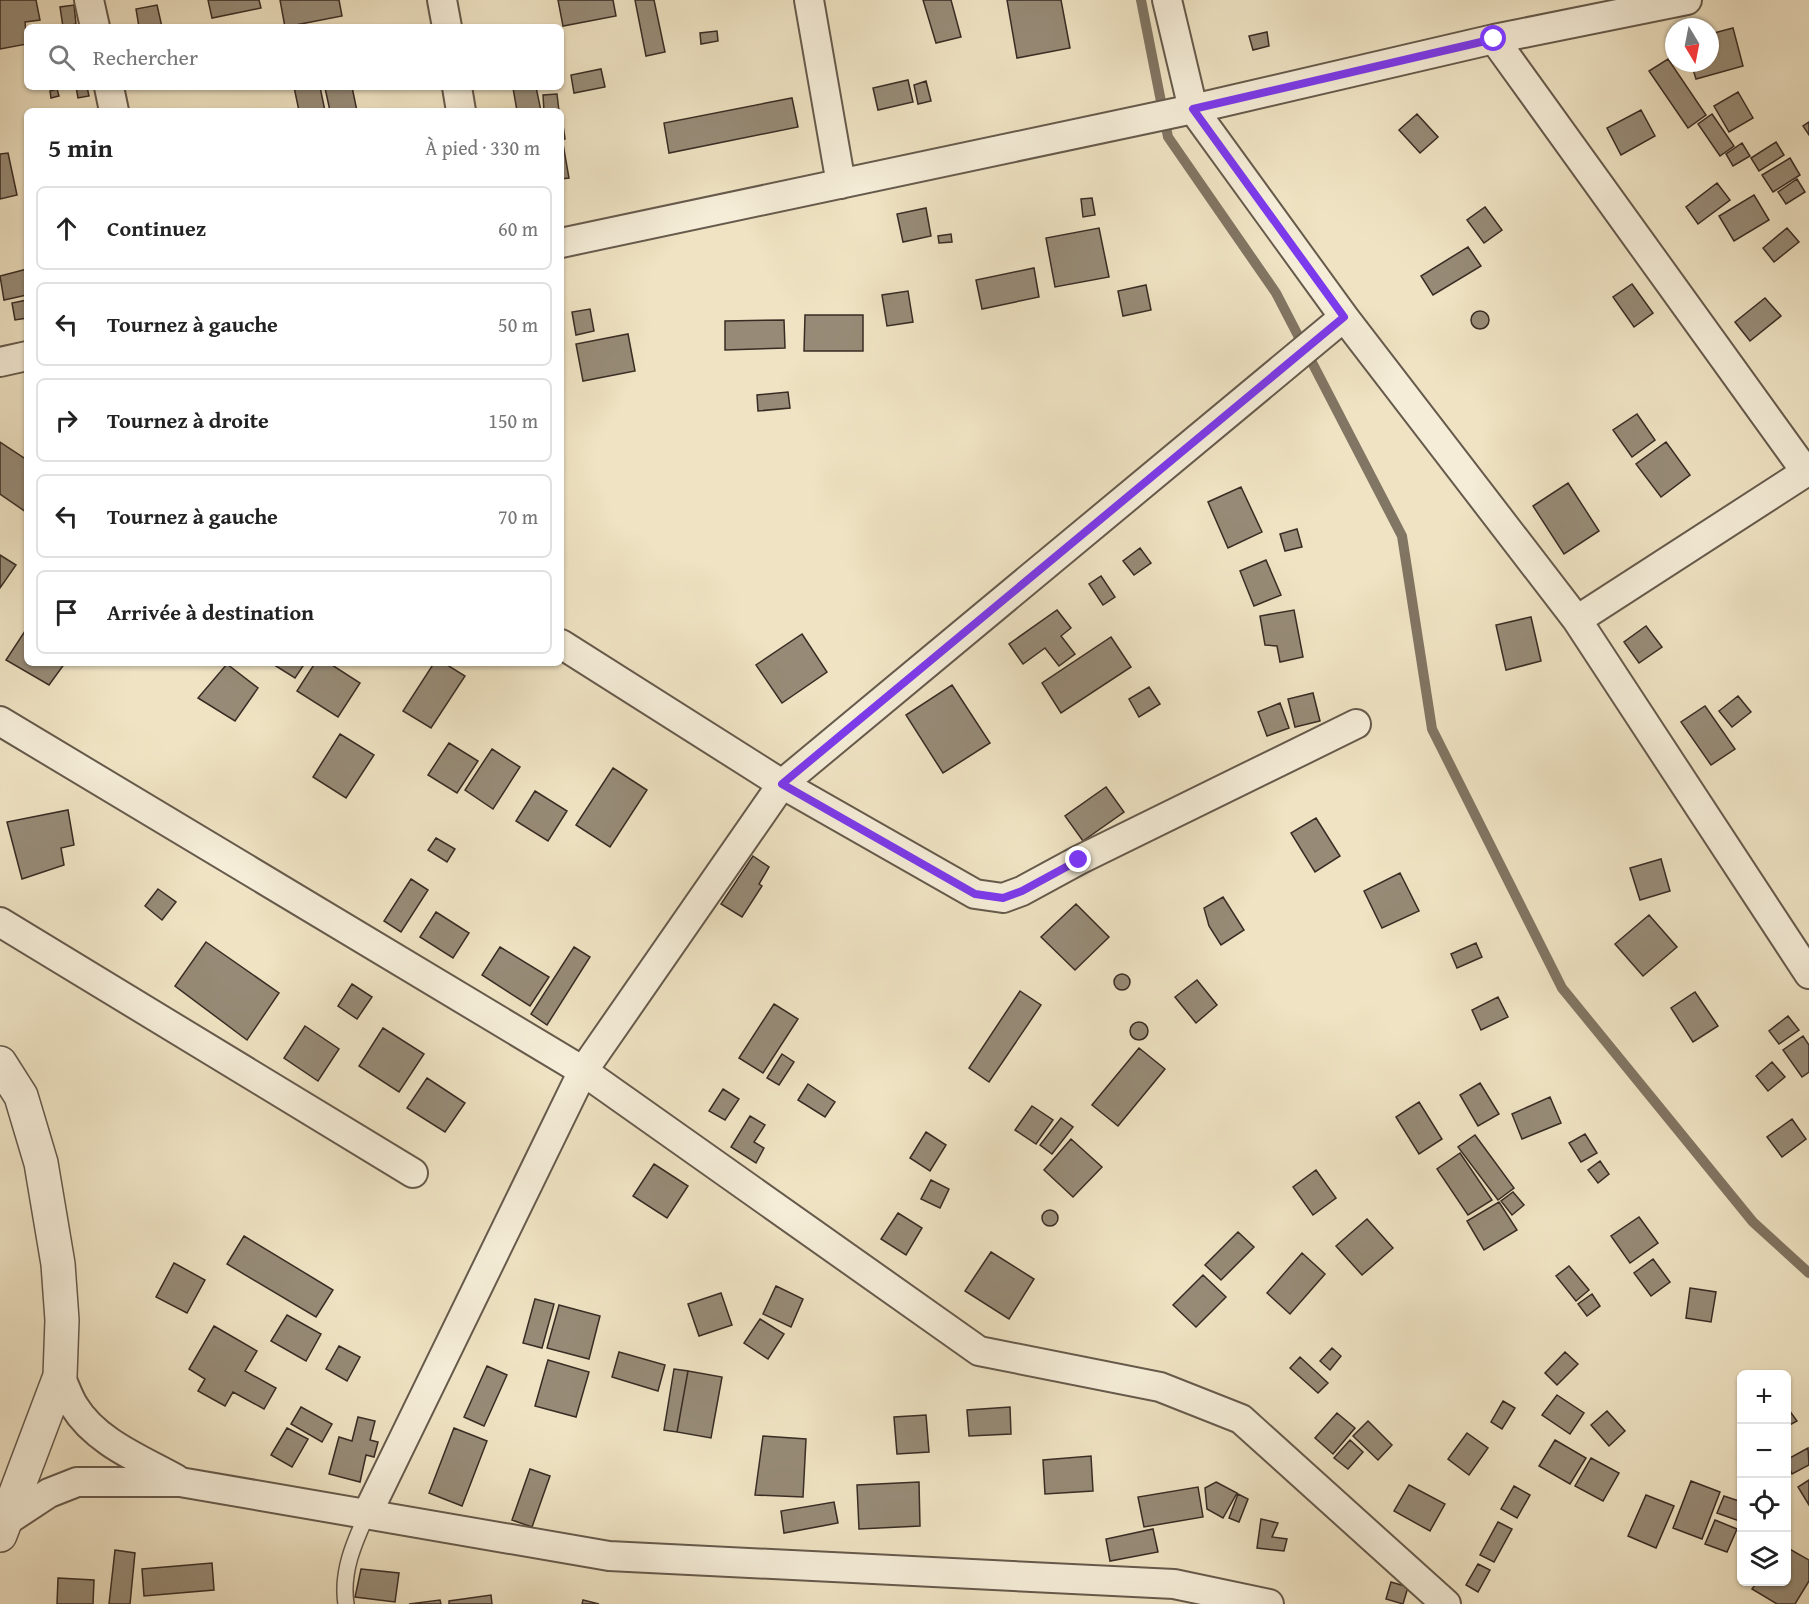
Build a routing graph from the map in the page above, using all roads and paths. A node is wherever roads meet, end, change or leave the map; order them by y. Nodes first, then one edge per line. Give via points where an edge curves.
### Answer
1 (89, 0) edge
2 (442, 0) edge
3 (809, 0) edge
4 (1167, 0) edge
5 (1687, 0) edge
6 (94, 24) edge
7 (446, 24) edge
8 (1494, 39) junction
9 (110, 90) edge
10 (458, 90) edge
11 (113, 108) edge
12 (460, 108) edge
13 (1193, 109) junction
14 (841, 184) junction
15 (564, 242) edge
16 (1344, 317) junction
17 (24, 357) edge
18 (0, 362) edge
19 (1807, 471) edge
20 (1577, 620) junction
21 (564, 646) edge
22 (0, 721) edge
23 (1356, 724) dead end
24 (782, 784) junction
25 (0, 922) edge
26 (1808, 969) edge
27 (0, 1063) edge
28 (583, 1071) junction
29 (414, 1173) dead end
30 (60, 1376) junction
31 (180, 1482) junction
32 (367, 1514) junction
33 (3, 1529) edge
34 (346, 1604) edge
35 (1269, 1604) edge
36 (1446, 1604) edge

1 - 6 street
2 - 7 street
3 - 14 street
4 - 13 street
5 - 8 street
8 - 13 street
8 - 19 street
9 - 11 street
10 - 12 street
13 - 14 street
13 - 16 street
14 - 15 street
16 - 20 street
16 - 24 street
17 - 18 street
19 - 20 street
20 - 26 street
21 - 24 street
22 - 28 street
23 - 24 street via 1003,898 975,894
24 - 28 street
25 - 29 street
27 - 30 street via 21,1096 51,1208 62,1320
28 - 32 street
28 - 36 street via 979,1351 1160,1387 1241,1419
30 - 31 street via 74,1406 93,1430
30 - 33 street
31 - 32 street
31 - 33 street via 77,1482 49,1492
32 - 34 lane via 353,1545 343,1586
32 - 35 street via 609,1556 1174,1584

